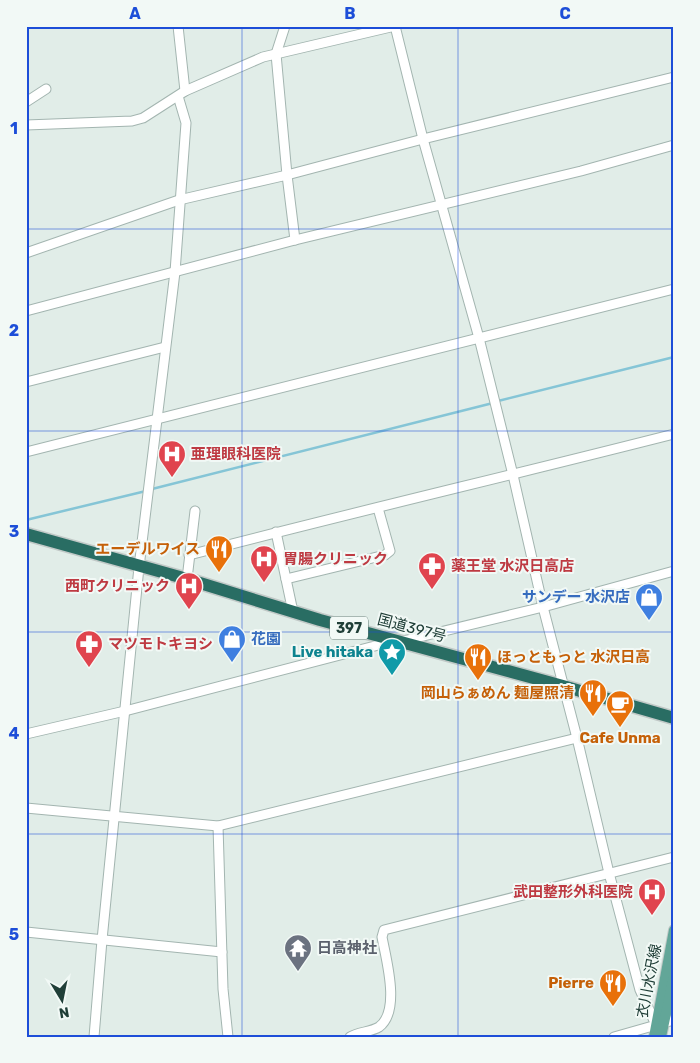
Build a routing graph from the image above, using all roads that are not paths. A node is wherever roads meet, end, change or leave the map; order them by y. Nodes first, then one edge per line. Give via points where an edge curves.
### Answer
1 (178, 26) edge
2 (285, 26) edge
3 (395, 26) edge
4 (374, 29) edge
5 (276, 54) junction
6 (674, 77) edge
7 (46, 89) dead end
8 (181, 94) junction
9 (26, 102) edge
10 (26, 126) edge
11 (423, 139) junction
12 (674, 145) edge
13 (287, 175) junction
14 (179, 200) junction
15 (441, 205) junction
16 (295, 240) junction
17 (26, 253) edge
18 (175, 272) junction
19 (674, 289) edge
20 (26, 311) edge
21 (479, 338) junction
22 (165, 347) junction
23 (26, 382) edge
24 (156, 420) junction
25 (674, 434) edge
26 (26, 452) edge
27 (513, 475) junction
28 (378, 508) junction
29 (195, 511) dead end
30 (276, 532) junction
31 (26, 534) edge
32 (189, 555) junction
33 (139, 567) junction
34 (674, 572) edge
35 (187, 579) junction
36 (286, 579) junction
37 (543, 608) junction
38 (293, 612) junction
39 (399, 641) junction
40 (563, 686) junction
41 (125, 711) junction
42 (674, 718) edge
43 (26, 734) edge
44 (577, 738) junction
45 (26, 808) edge
46 (114, 817) junction
47 (218, 826) junction
48 (674, 857) edge
49 (609, 872) junction
50 (674, 930) edge
51 (26, 932) edge
52 (102, 940) junction
53 (222, 952) junction
54 (674, 976) edge
55 (665, 1022) edge
56 (94, 1037) edge
57 (228, 1037) edge
58 (350, 1037) edge
59 (614, 1037) edge
60 (654, 1037) edge
61 (661, 1037) edge

1 - 8 street
2 - 5 street
3 - 4 street
3 - 11 street
4 - 5 street
5 - 8 street
5 - 13 street
6 - 11 street
7 - 9 street
8 - 10 street via 143,118 132,121
8 - 14 street via 186,123
11 - 13 street
11 - 15 street
12 - 15 street
13 - 14 street
13 - 16 street
14 - 17 street
14 - 18 street
15 - 16 street
15 - 21 street
16 - 18 street
18 - 20 street
18 - 22 street
19 - 21 street
21 - 24 street
21 - 27 street
22 - 23 street
22 - 24 street
24 - 26 street
24 - 33 street
25 - 27 street
27 - 28 street
27 - 37 street
28 - 30 street
28 - 36 street via 390,550 385,555
29 - 32 street
30 - 32 street
30 - 36 street
31 - 33 highway, 国道397号 / 397
32 - 35 street
33 - 35 highway, 国道397号 / 397
33 - 41 street
34 - 37 street
35 - 38 highway, 国道397号 / 397
36 - 38 street
37 - 39 street
37 - 40 street
38 - 39 highway, 国道397号 / 397
39 - 40 highway, 国道397号 / 397
39 - 41 street
40 - 42 highway, 国道397号 / 397
40 - 44 street
41 - 43 street
41 - 46 street
44 - 47 street
44 - 49 street
45 - 46 street
46 - 47 street
46 - 52 street
47 - 53 street
48 - 49 street
49 - 55 street via 640,990
49 - 58 street via 384,930 382,938 392,994 389,1009 379,1027
50 - 55 main road, 衣川水沢線
51 - 52 street
52 - 53 street
52 - 56 street
53 - 57 street
54 - 55 main road, 衣川水沢線
55 - 59 street
55 - 60 main road, 衣川水沢線
55 - 61 main road, 衣川水沢線

